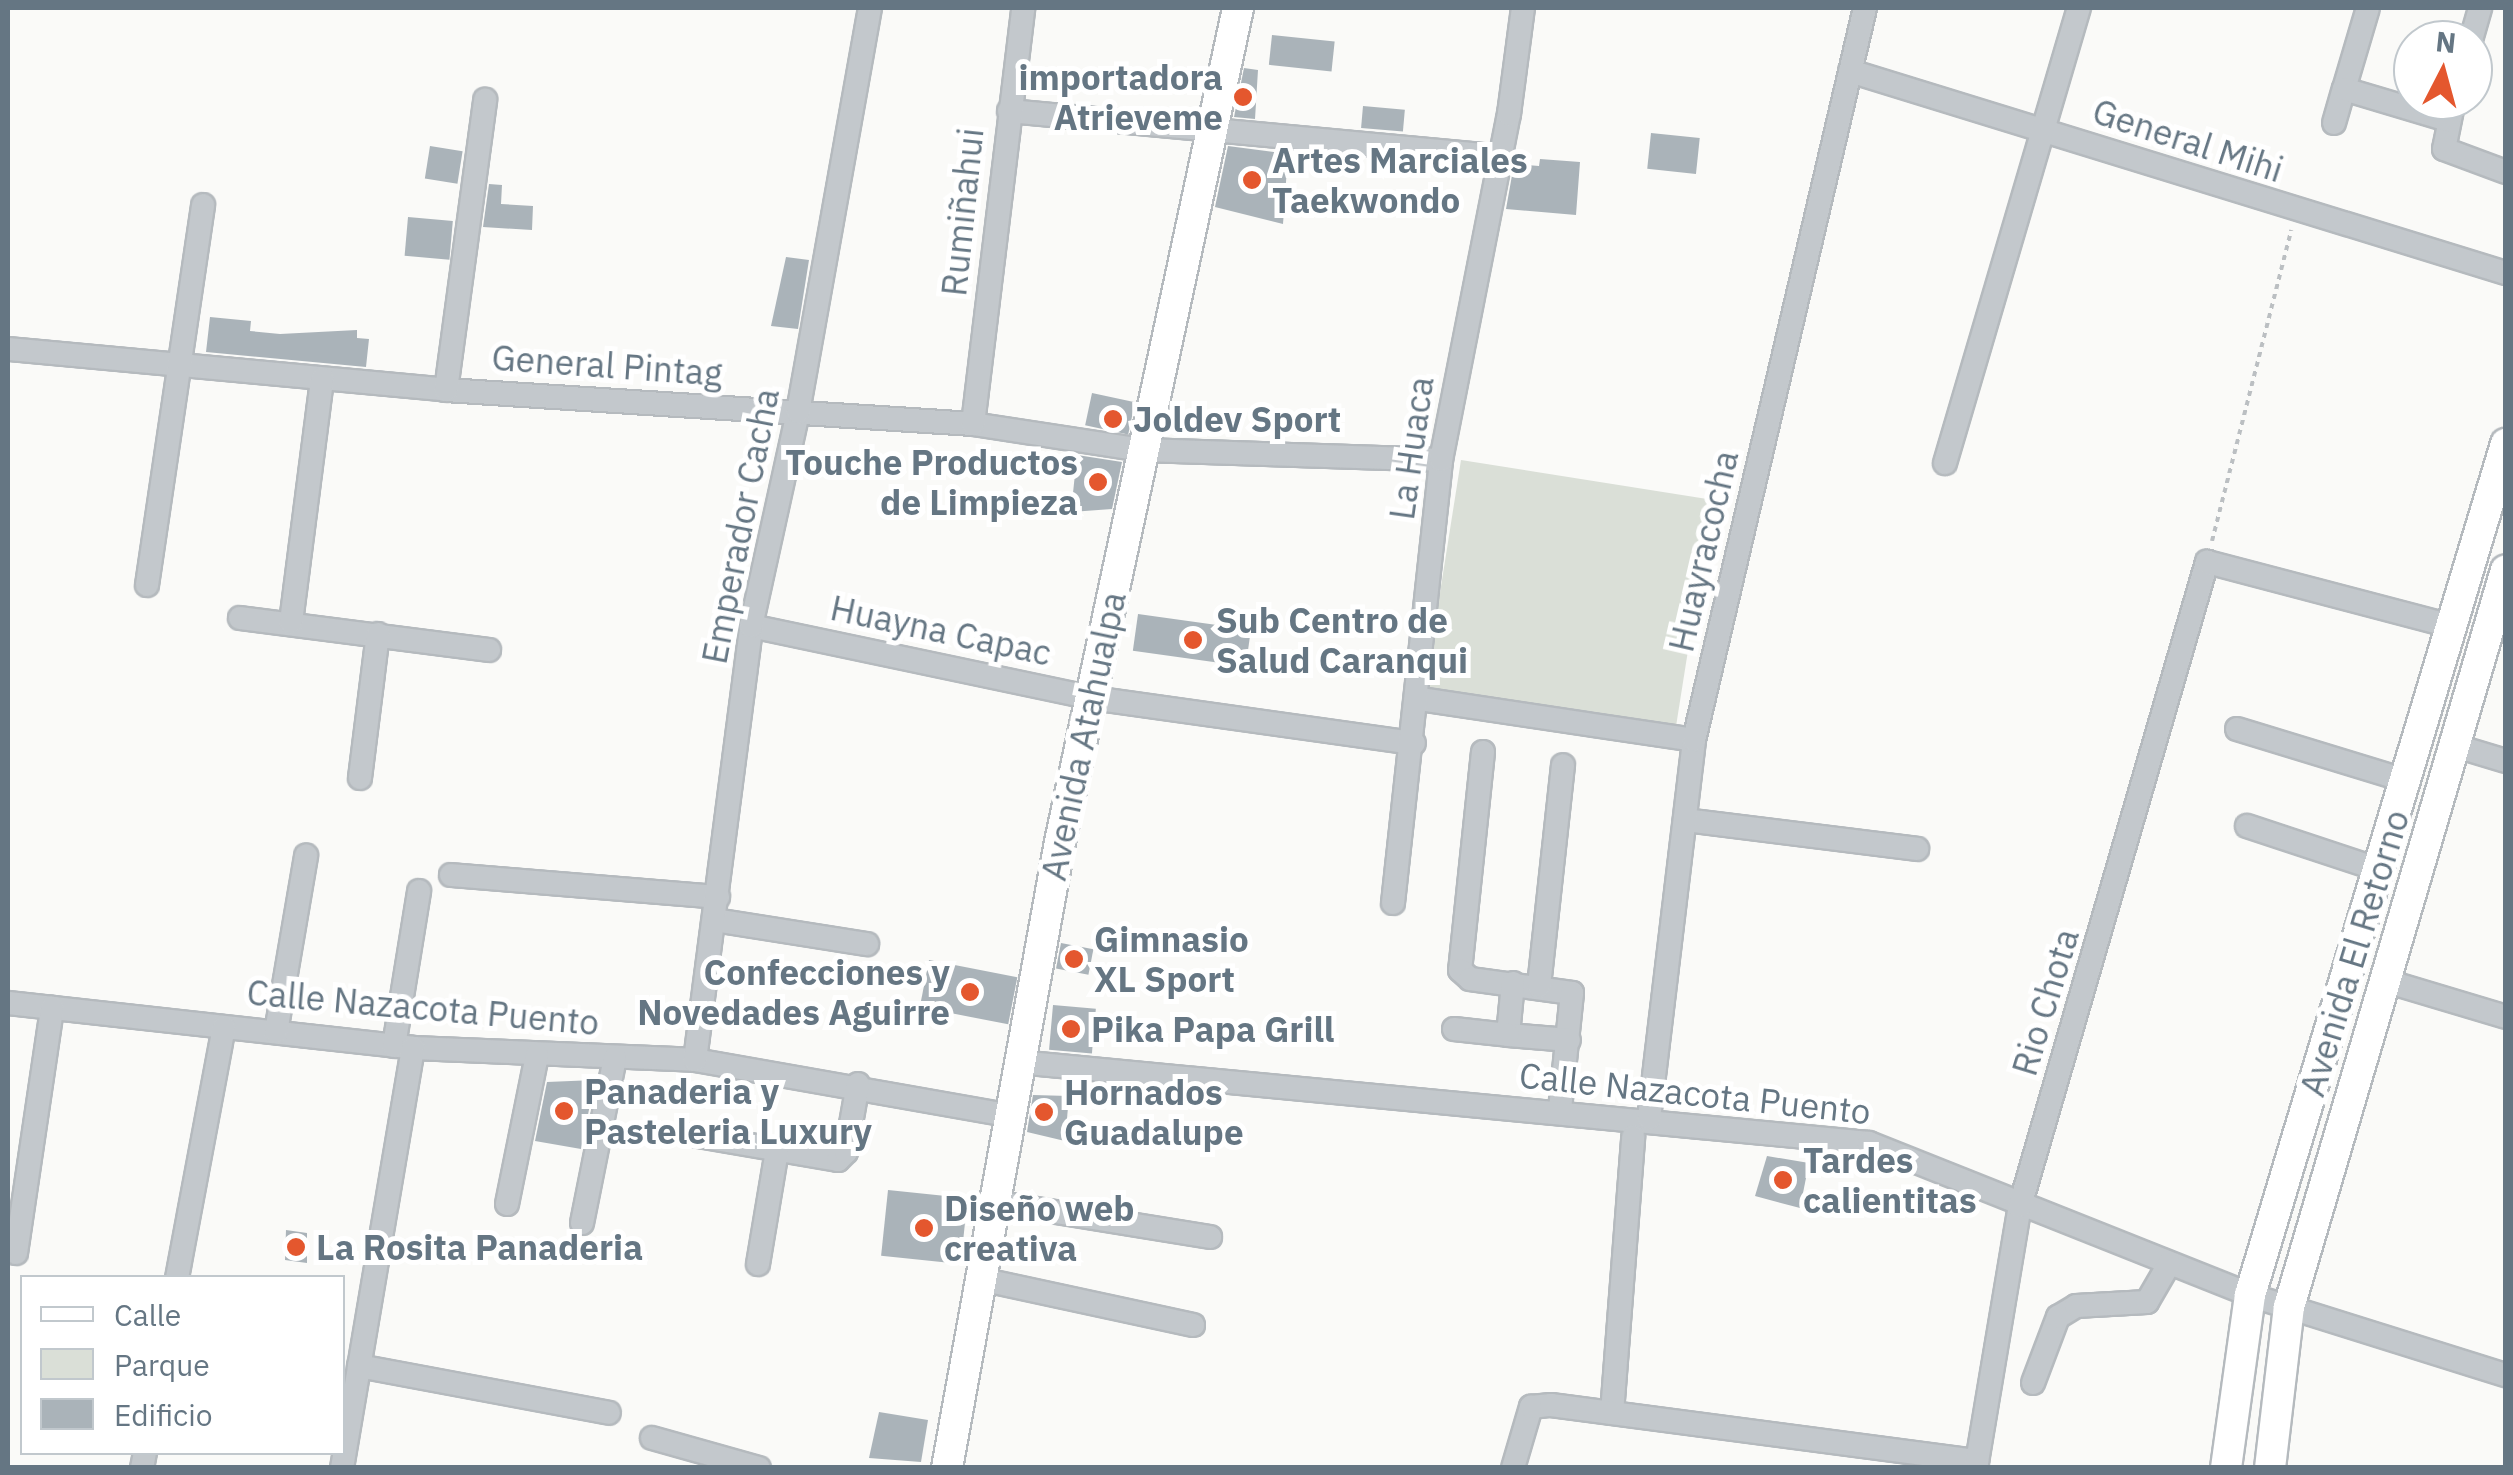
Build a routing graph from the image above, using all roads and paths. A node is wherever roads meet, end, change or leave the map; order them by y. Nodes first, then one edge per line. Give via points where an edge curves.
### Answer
1 (870, 8) edge
2 (1023, 8) edge
3 (1238, 8) edge
4 (1523, 8) edge
5 (1865, 8) edge
6 (2079, 8) edge
7 (2368, 8) edge
8 (1850, 71) junction
9 (2344, 89) junction
10 (2393, 99) edge
11 (486, 100) dead end
12 (1009, 111) junction
13 (2448, 120) edge
14 (2334, 124) dead end
15 (1214, 125) junction
16 (2044, 130) junction
17 (1496, 156) junction
18 (2506, 172) edge
19 (203, 206) dead end
20 (2296, 211) junction
21 (2506, 272) edge
22 (8, 349) edge
23 (177, 365) junction
24 (322, 379) junction
25 (446, 390) junction
26 (798, 412) junction
27 (974, 424) junction
28 (2506, 444) edge
29 (1143, 450) junction
30 (1441, 460) junction
31 (1945, 463) dead end
32 (2207, 562) junction
33 (2506, 570) edge
34 (148, 585) dead end
35 (240, 618) dead end
36 (291, 622) junction
37 (751, 626) junction
38 (2454, 628) junction
39 (378, 634) junction
40 (2496, 638) edge
41 (489, 650) dead end
42 (1092, 698) junction
43 (1420, 699) junction
44 (2238, 729) dead end
45 (1694, 740) junction
46 (1414, 743) junction
47 (2456, 746) junction
48 (1482, 752) dead end
49 (2506, 761) edge
50 (1563, 765) dead end
51 (360, 778) dead end
52 (2407, 781) junction
53 (1684, 820) junction
54 (2247, 826) dead end
55 (1917, 849) dead end
56 (306, 856) dead end
57 (2380, 870) junction
58 (451, 875) dead end
59 (419, 891) dead end
60 (1394, 902) dead end
61 (716, 909) junction
62 (867, 944) dead end
63 (2386, 980) junction
64 (1513, 983) junction
65 (1539, 986) junction
66 (8, 1003) edge
67 (52, 1008) junction
68 (2506, 1017) edge
69 (224, 1026) junction
70 (1454, 1029) dead end
71 (276, 1032) junction
72 (1508, 1035) junction
73 (1569, 1040) junction
74 (403, 1047) junction
75 (537, 1055) junction
76 (615, 1058) junction
77 (695, 1060) junction
78 (1018, 1062) junction
79 (858, 1084) junction
80 (1560, 1110) junction
81 (1008, 1116) junction
82 (1649, 1118) junction
83 (692, 1135) dead end
84 (1633, 1137) dead end
85 (777, 1150) junction
86 (994, 1202) junction
87 (507, 1204) dead end
88 (2020, 1206) junction
89 (582, 1223) dead end
90 (1210, 1236) dead end
91 (16, 1253) dead end
92 (758, 1264) dead end
93 (2170, 1264) junction
94 (178, 1275) edge
95 (980, 1279) junction
96 (2250, 1296) junction
97 (2289, 1307) junction
98 (1193, 1325) dead end
99 (360, 1366) junction
100 (2506, 1374) edge
101 (2033, 1383) dead end
102 (609, 1413) dead end
103 (1612, 1413) junction
104 (652, 1438) dead end
105 (345, 1451) edge
106 (1977, 1464) edge
107 (758, 1468) edge
108 (947, 1468) edge
109 (1514, 1468) edge
110 (2226, 1468) edge
111 (2270, 1468) edge

1 - 26 street, Emperador Cacha
2 - 12 street, Rumiñahui
3 - 15 main road, Avenida Atahualpa
4 - 17 street, La Huaca
5 - 8 street, Huayracocha
6 - 16 street
7 - 9 street
8 - 16 street, General Mihi
8 - 45 street, Huayracocha
9 - 10 street
9 - 14 street
11 - 25 street
12 - 15 street
12 - 27 street, Rumiñahui
13 - 18 street via 2443,139 2449,155
15 - 17 street
15 - 29 main road, Avenida Atahualpa
16 - 20 street, General Mihi
16 - 31 street
17 - 30 street, La Huaca
19 - 23 street
20 - 21 street, General Mihi
20 - 32 path
22 - 23 street, General Pintag
23 - 24 street, General Pintag
23 - 34 street
24 - 25 street, General Pintag
24 - 36 street
25 - 26 street, General Pintag
26 - 27 street, General Pintag
26 - 37 street, Emperador Cacha
27 - 29 street, General Pintag
28 - 38 main road, Avenida El Retorno
29 - 30 street, General Pintag
29 - 42 main road, Avenida Atahualpa
30 - 43 street, La Huaca
32 - 38 street
32 - 88 street, Rio Chota
33 - 40 main road, Avenida El Retorno
35 - 36 street
36 - 39 street
37 - 42 street, Huayna Capac
37 - 61 street, Emperador Cacha
38 - 52 main road, Avenida El Retorno
39 - 41 street
39 - 51 street
40 - 47 main road, Avenida El Retorno
42 - 46 street, Huayna Capac
42 - 78 main road, Avenida Atahualpa
43 - 45 street
43 - 46 street, La Huaca
44 - 52 street
45 - 53 street, Huayracocha
46 - 60 street, La Huaca
47 - 49 street
47 - 63 main road, Avenida El Retorno
48 - 64 street via 1460,970 1470,979
50 - 65 street
52 - 57 main road, Avenida El Retorno
53 - 55 street
53 - 82 street, Huayracocha
54 - 57 street
56 - 71 street
57 - 96 main road, Avenida El Retorno
58 - 61 street
59 - 74 street
61 - 62 street
61 - 77 street, Emperador Cacha
63 - 68 street
63 - 97 main road, Avenida El Retorno
64 - 65 street
64 - 72 street
65 - 73 street via 1572,993
66 - 67 street, Calle Nazacota Puento
67 - 69 street, Calle Nazacota Puento
67 - 91 street
69 - 71 street, Calle Nazacota Puento
69 - 94 street
70 - 72 street
71 - 74 street, Calle Nazacota Puento
72 - 73 street
73 - 80 street
74 - 75 street, Calle Nazacota Puento
74 - 99 street
75 - 76 street, Calle Nazacota Puento
75 - 87 street
76 - 77 street, Calle Nazacota Puento
76 - 89 street
77 - 79 street, Calle Nazacota Puento
78 - 80 street, Calle Nazacota Puento
78 - 81 main road, Avenida Atahualpa
79 - 81 street, Calle Nazacota Puento
79 - 85 street via 846,1152 838,1160
80 - 82 street, Calle Nazacota Puento
81 - 86 main road, Avenida Atahualpa
82 - 88 street, Calle Nazacota Puento via 1869,1143
83 - 85 street
84 - 103 street
85 - 92 street
86 - 90 street
86 - 95 main road, Avenida Atahualpa
88 - 93 street, Calle Nazacota Puento
88 - 106 street, Rio Chota
93 - 96 street, Calle Nazacota Puento
93 - 101 street via 2147,1302 2076,1306 2058,1317
95 - 98 street
95 - 108 main road, Avenida Atahualpa
96 - 97 street, Calle Nazacota Puento
96 - 110 main road, Avenida El Retorno
97 - 100 street, Calle Nazacota Puento
97 - 111 main road, Avenida El Retorno
99 - 102 street
99 - 105 street
103 - 106 street
103 - 109 street via 1531,1407
104 - 107 street

